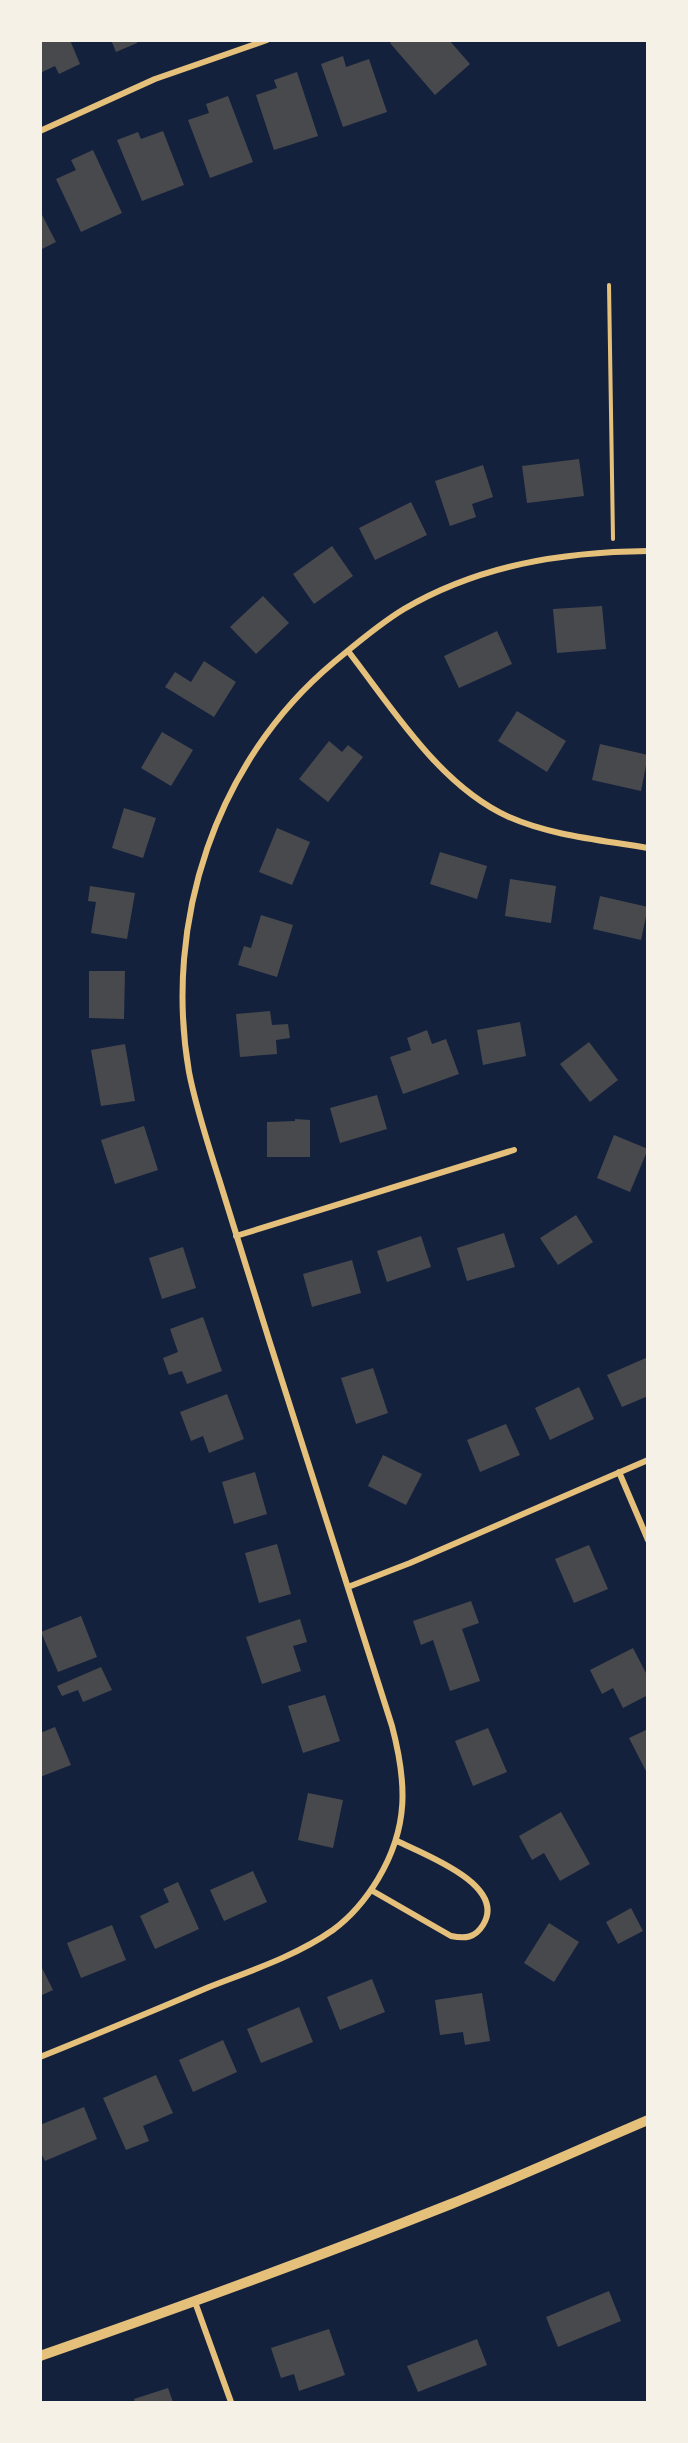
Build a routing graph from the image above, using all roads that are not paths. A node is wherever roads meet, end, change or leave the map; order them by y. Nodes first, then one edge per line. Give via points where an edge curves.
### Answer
1 (267, 40) edge
2 (40, 131) edge
3 (648, 551) edge
4 (348, 651) junction
5 (648, 848) edge
6 (514, 1150) dead end
7 (236, 1236) junction
8 (648, 1460) edge
9 (619, 1473) junction
10 (648, 1540) edge
11 (348, 1587) junction
12 (397, 1841) junction
13 (371, 1890) junction
14 (40, 2057) edge
15 (648, 2120) edge
16 (195, 2302) junction
17 (40, 2356) edge
18 (231, 2403) edge

1 - 2 street via 155,79
3 - 4 street via 538,559 499,568 403,610
4 - 5 street via 445,772 476,798 529,824
4 - 7 street via 285,709 255,750 218,821 193,895 182,980 185,1042 196,1100
6 - 7 street
7 - 11 street
8 - 9 street
9 - 10 street
9 - 11 street
11 - 12 street via 398,1750 402,1820
12 - 13 street
12 - 13 street via 477,1886 486,1900 484,1923 473,1936 451,1936
13 - 14 street via 353,1913 312,1943
15 - 16 street via 452,2204
16 - 17 street
16 - 18 street

